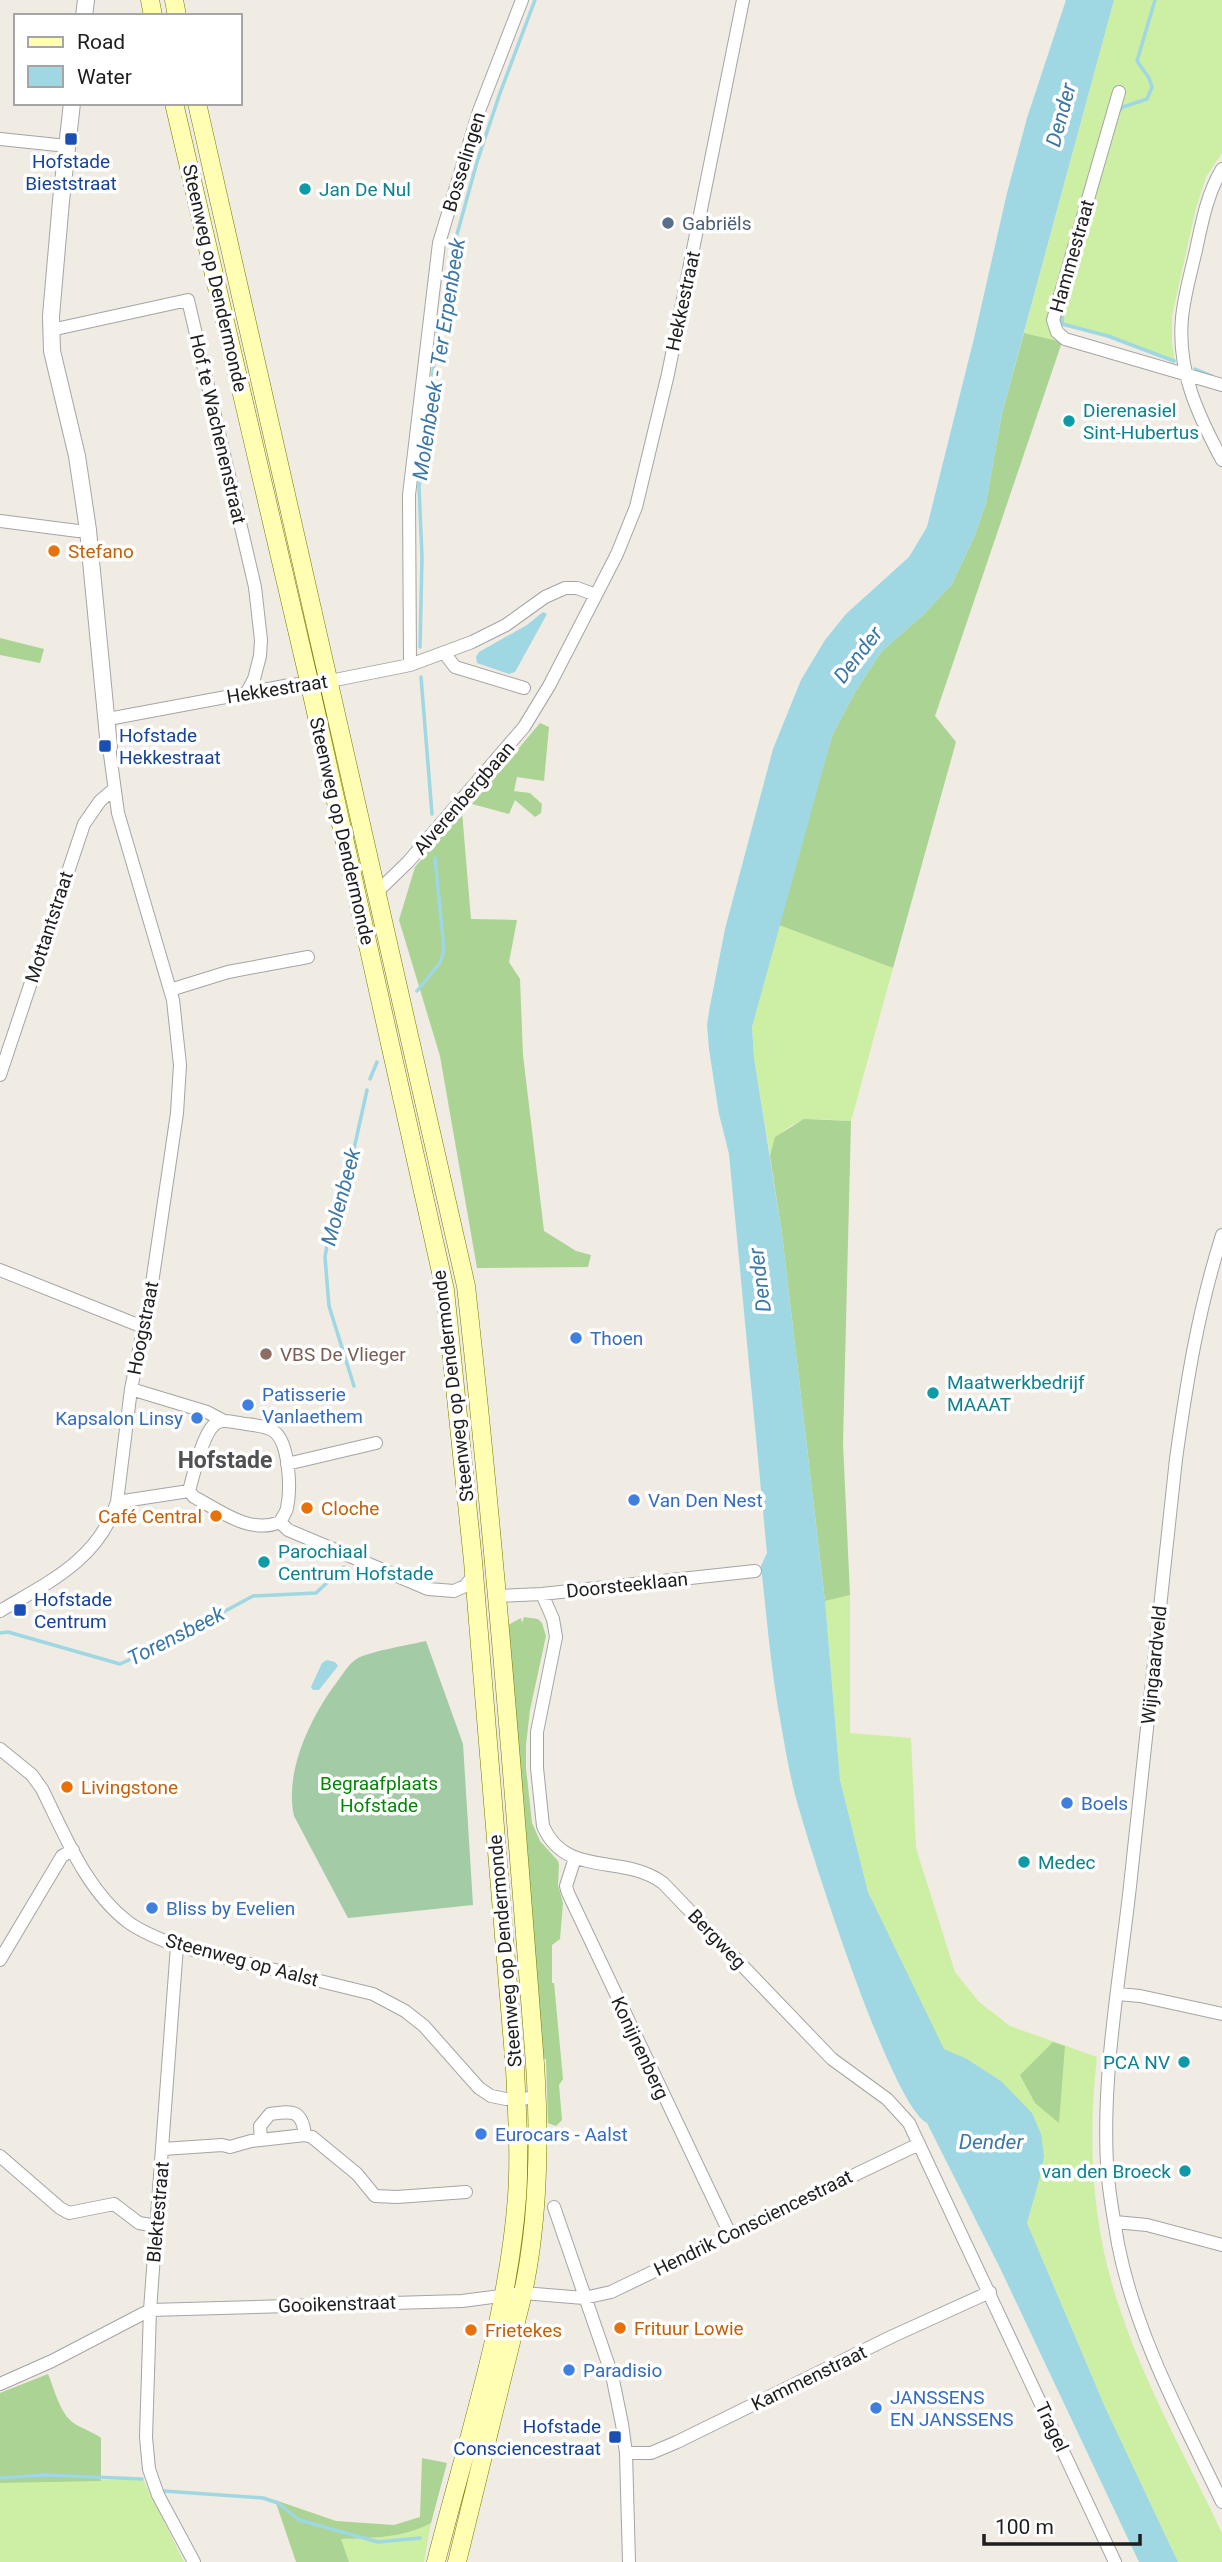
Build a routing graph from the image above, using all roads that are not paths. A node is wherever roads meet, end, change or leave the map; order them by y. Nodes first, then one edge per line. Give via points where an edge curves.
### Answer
1 (522, 0) edge
2 (743, 0) edge
3 (1119, 92) dead end
4 (72, 105) edge
5 (174, 105) edge
6 (197, 105) edge
7 (0, 139) edge
8 (67, 146) junction
9 (1222, 169) edge
10 (51, 330) junction
11 (1185, 374) junction
12 (1222, 385) edge
13 (1222, 460) edge
14 (0, 521) edge
15 (88, 530) junction
16 (596, 595) junction
17 (445, 654) junction
18 (410, 665) junction
19 (309, 681) junction
20 (330, 681) junction
21 (524, 688) dead end
22 (246, 694) junction
23 (542, 698) joint
24 (108, 719) junction
25 (109, 747) joint
26 (114, 789) junction
27 (378, 891) junction
28 (308, 957) dead end
29 (170, 990) junction
30 (0, 1075) edge
31 (1222, 1235) edge
32 (0, 1270) edge
33 (143, 1327) junction
34 (131, 1389) junction
35 (224, 1421) junction
36 (376, 1443) dead end
37 (288, 1464) junction
38 (189, 1491) junction
39 (117, 1502) junction
40 (284, 1526) junction
41 (473, 1568) junction
42 (755, 1571) dead end
43 (542, 1594) junction
44 (499, 1596) junction
45 (0, 1611) edge
46 (478, 1626) junction
47 (0, 1749) edge
48 (73, 1850) junction
49 (575, 1858) junction
50 (177, 1946) junction
51 (0, 1960) edge
52 (1118, 1994) junction
53 (1222, 2014) edge
54 (537, 2098) junction
55 (517, 2099) junction
56 (305, 2135) junction
57 (261, 2140) junction
58 (919, 2144) junction
59 (163, 2149) junction
60 (0, 2156) edge
61 (466, 2192) dead end
62 (554, 2207) dead end
63 (1115, 2222) junction
64 (157, 2226) junction
65 (730, 2234) junction
66 (1222, 2245) edge
67 (990, 2292) junction
68 (523, 2293) junction
69 (502, 2296) junction
70 (584, 2298) junction
71 (150, 2310) junction
72 (0, 2384) edge
73 (626, 2453) junction
74 (1222, 2502) edge
75 (194, 2562) edge
76 (436, 2562) edge
77 (457, 2562) edge
78 (629, 2562) edge
79 (1115, 2562) edge

1 - 18 street, Bosselingen via 479,111 439,243 409,495
2 - 16 street, Hekkestraat via 668,374 636,508
3 - 11 street, Hammestraat via 1053,320 1065,339
4 - 8 street
5 - 19 main road, Steenweg op Dendermonde
6 - 20 main road, Steenweg op Dendermonde
7 - 8 street
8 - 10 street
9 - 11 street via 1205,210 1182,317
10 - 15 street
10 - 22 street, Hof te Wachenenstraat via 188,300 255,587 260,656
11 - 12 street, Hammestraat
11 - 13 street via 1194,404
14 - 15 street
15 - 24 street
16 - 17 street, Hekkestraat via 565,587 506,625
16 - 23 street, Hekkestraat
17 - 18 street, Hekkestraat
17 - 21 street via 455,667
18 - 20 street, Hekkestraat
19 - 20 street, Hekkestraat
19 - 22 street, Hekkestraat
19 - 41 main road, Steenweg op Dendermonde via 445,1290
20 - 27 main road, Steenweg op Dendermonde
22 - 24 street, Hekkestraat
23 - 27 street, Alverenbergbaan via 515,738
24 - 25 street
25 - 26 street, Hoogstraat
26 - 29 street, Hoogstraat
26 - 30 street, Mottantstraat via 83,824
27 - 44 main road, Steenweg op Dendermonde via 466,1286
28 - 29 street via 228,972
29 - 33 street, Hoogstraat via 179,1035 177,1114
31 - 52 street, Wijngaardveld via 1204,1293 1188,1374
32 - 33 street
33 - 34 street, Hoogstraat
34 - 35 street
34 - 39 street, Hoogstraat
35 - 37 street via 271,1429 278,1435
35 - 38 street via 215,1423 207,1434
36 - 37 street
37 - 40 street
38 - 39 street
38 - 40 street via 245,1523
39 - 45 street, Hoogstraat via 103,1536 91,1550
40 - 41 street via 428,1589 454,1591 465,1586
41 - 44 main road
41 - 46 main road, Steenweg op Dendermonde
42 - 43 street, Doorsteeklaan
43 - 44 street, Doorsteeklaan
43 - 49 street, Bergweg via 556,1637 537,1732 543,1826 553,1844
44 - 46 main road via 483,1602
44 - 54 main road, Steenweg op Dendermonde
46 - 55 main road, Steenweg op Dendermonde
47 - 48 street, Steenweg op Aalst via 32,1775
48 - 50 street, Steenweg op Aalst via 112,1908 147,1934
48 - 51 street via 62,1856
49 - 58 street, Bergweg via 637,1869 663,1883 832,2059 896,2107
49 - 65 street, Konijnenberg via 568,1893
50 - 55 street, Steenweg op Aalst via 373,1994 424,2026 479,2088 491,2096
50 - 59 street, Blektestraat
52 - 53 street
52 - 63 street, Wijngaardveld via 1107,2116 1107,2165
54 - 55 street, Steenweg op Aalst
54 - 68 main road, Steenweg op Dendermonde via 537,2198
55 - 69 main road, Steenweg op Dendermonde via 517,2197
56 - 57 street
56 - 57 street via 299,2116 270,2114 260,2126
56 - 61 street via 357,2174 375,2196
57 - 59 street via 230,2147
58 - 65 street, Hendrik Consciencestraat
58 - 67 street, Bergweg
59 - 64 street, Blektestraat
60 - 64 street via 69,2213 114,2204 139,2223
62 - 70 street
63 - 66 street via 1147,2225
63 - 74 street, Wijngaardveld via 1126,2278 1150,2349
64 - 71 street, Blektestraat
65 - 70 street, Hendrik Consciencestraat via 611,2292
67 - 73 street, Kammenstraat via 677,2442 651,2453
67 - 79 street, Tragel
68 - 69 street, Gooikenstraat
68 - 70 street
68 - 77 main road, Steenweg op Dendermonde
69 - 71 street, Gooikenstraat
69 - 76 main road, Steenweg op Dendermonde
70 - 73 street via 612,2375
71 - 72 street
71 - 75 street, Blektestraat via 145,2437 149,2469 163,2507
73 - 78 street

